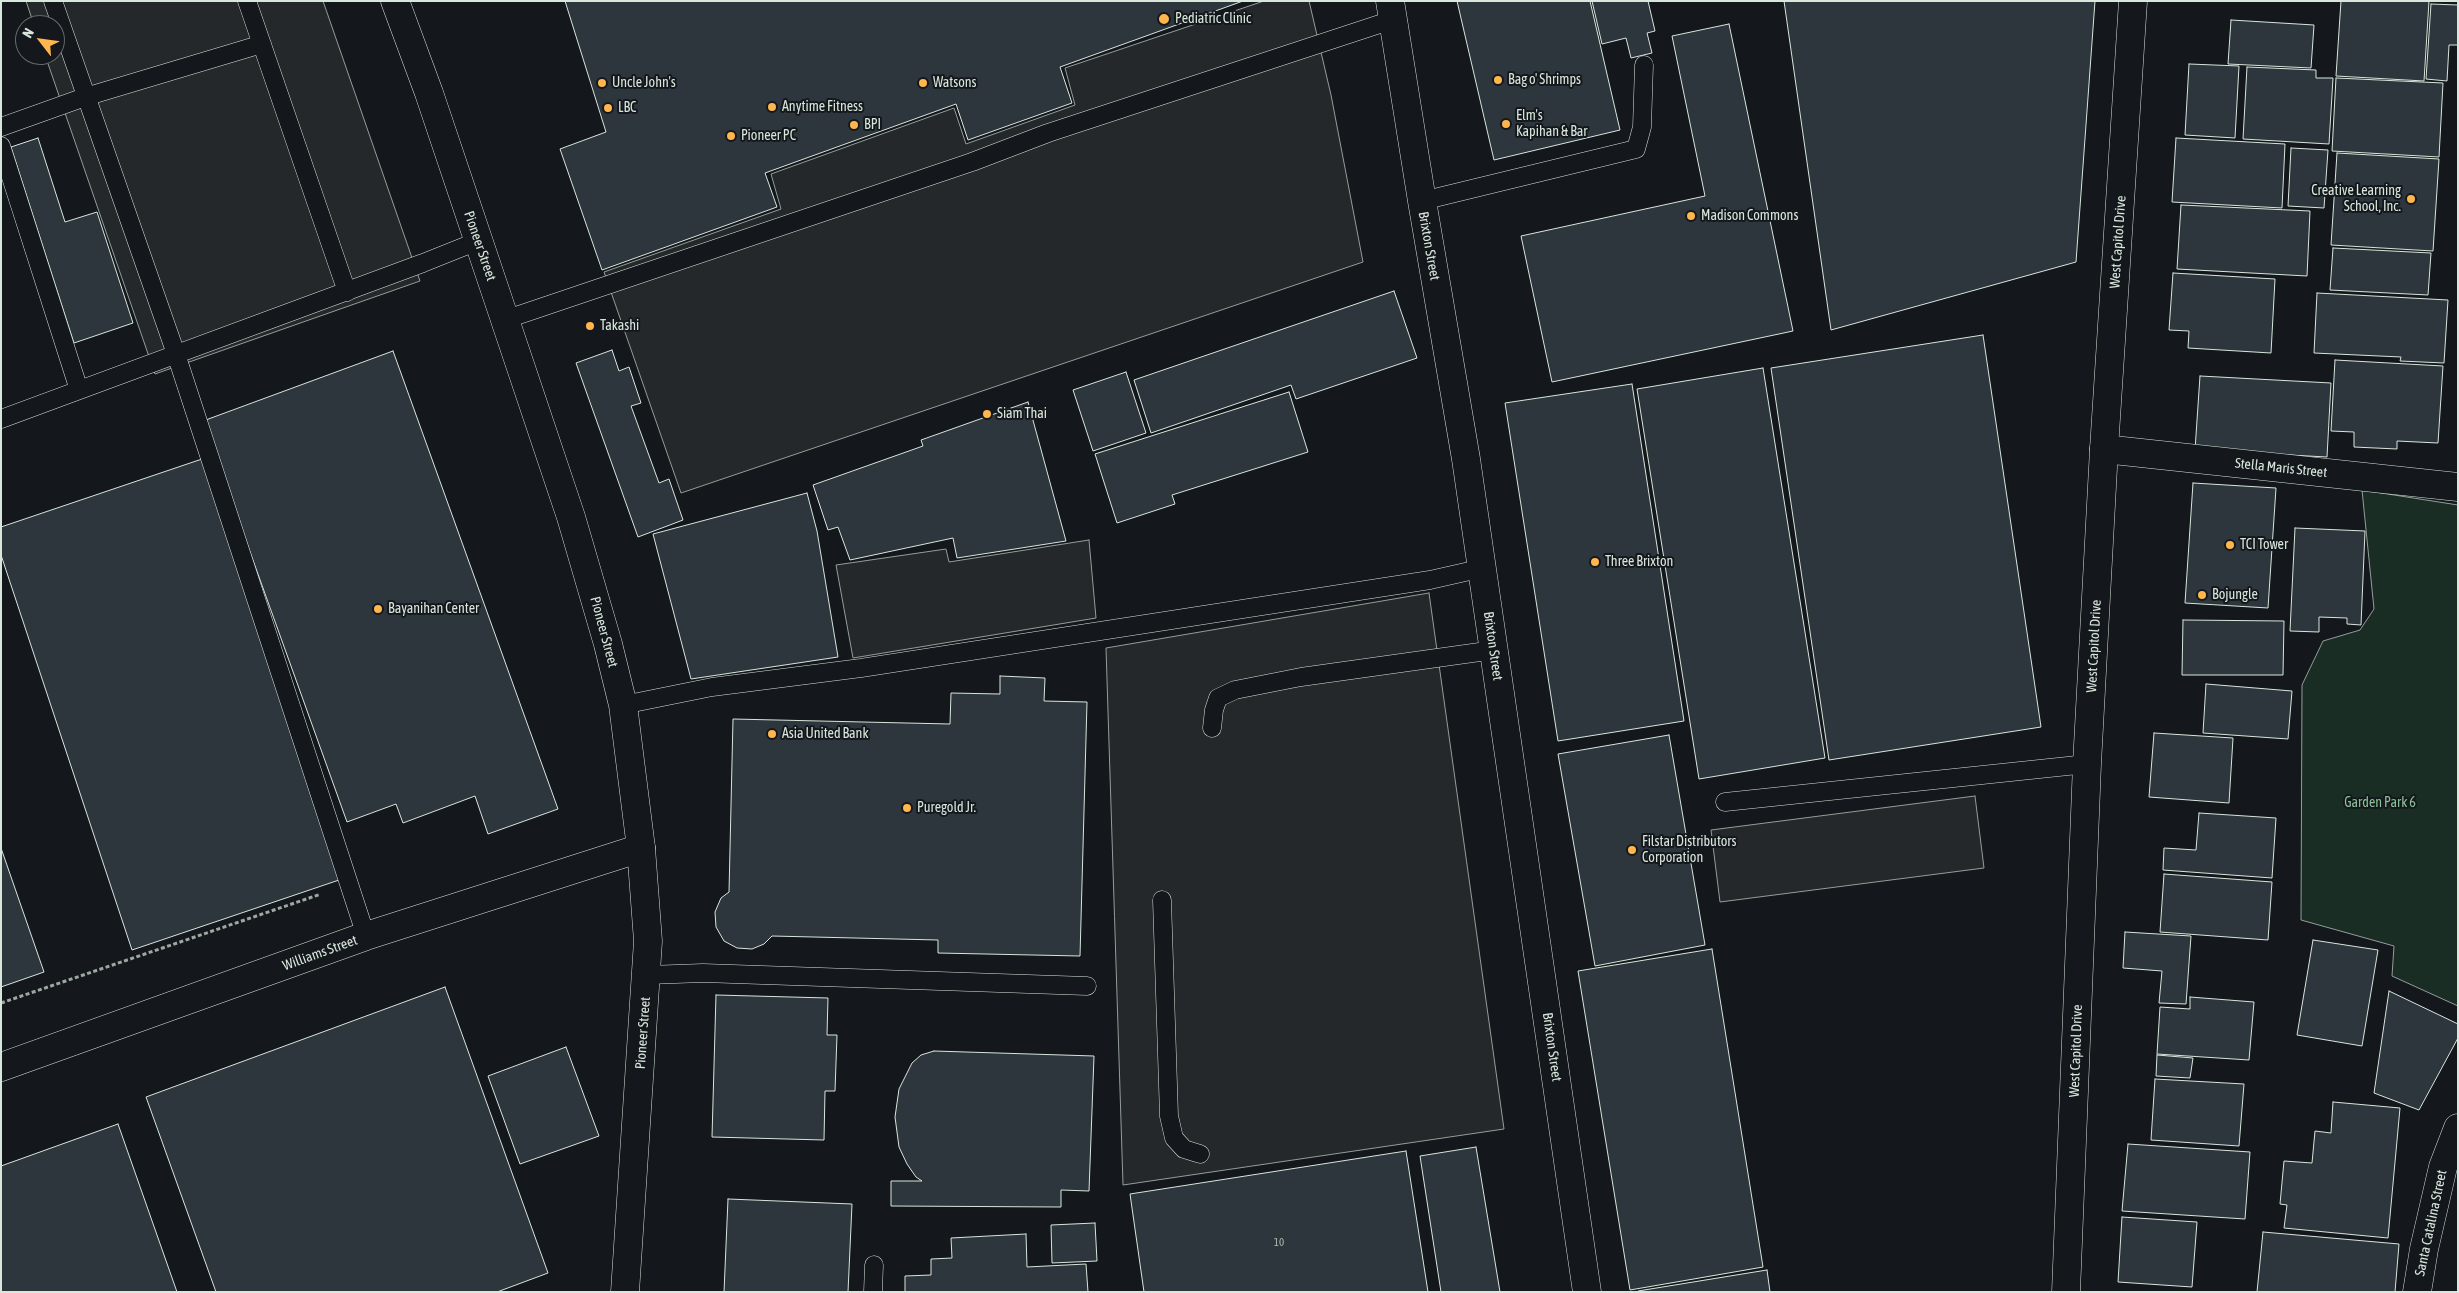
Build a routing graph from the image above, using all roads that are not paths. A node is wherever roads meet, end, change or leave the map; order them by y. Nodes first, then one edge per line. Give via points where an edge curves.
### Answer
1 (53, 1) edge
2 (247, 1) edge
3 (395, 1) edge
4 (2133, 1) edge
5 (1393, 10) edge
6 (262, 44) junction
7 (1644, 66) dead end
8 (86, 97) junction
9 (1, 127) edge
10 (1, 146) edge
11 (1422, 200) junction
12 (478, 241) junction
13 (347, 292) junction
14 (504, 320) junction
15 (176, 354) junction
16 (79, 390) junction
17 (1, 419) edge
18 (2104, 449) junction
19 (2458, 487) edge
20 (1483, 568) junction
21 (1494, 650) junction
22 (623, 705) junction
23 (1212, 728) dead end
24 (2088, 764) junction
25 (1725, 802) dead end
26 (641, 848) junction
27 (1162, 900) dead end
28 (366, 936) junction
29 (648, 975) junction
30 (1087, 986) dead end
31 (1, 1067) edge
32 (2458, 1128) edge
33 (1200, 1154) dead end
34 (874, 1265) dead end
35 (625, 1292) edge
36 (873, 1292) edge
37 (1587, 1292) edge
38 (2066, 1292) edge
39 (2417, 1292) edge

1 - 8 lane
2 - 6 lane
3 - 12 street, Pioneer Street
4 - 18 street, West Capitol Drive
5 - 11 street, Brixton Street
5 - 14 lane via 972,162
6 - 8 lane
6 - 13 lane
7 - 11 lane via 1642,127 1636,149
8 - 9 lane
8 - 15 lane
10 - 16 lane
11 - 20 street, Brixton Street
12 - 13 lane
12 - 14 street, Pioneer Street
13 - 15 lane
14 - 22 street, Pioneer Street via 571,517
15 - 16 lane
15 - 28 lane
16 - 17 lane
18 - 19 street, Stella Maris Street
18 - 24 street, West Capitol Drive
20 - 21 street, Brixton Street
20 - 22 lane via 1430,580 861,668 712,687
21 - 23 lane via 1301,677 1236,690 1218,698
21 - 37 street, Brixton Street
22 - 26 street, Pioneer Street
24 - 25 lane
24 - 38 street, West Capitol Drive
26 - 28 street, Williams Street
26 - 29 street, Pioneer Street
27 - 33 lane via 1169,1116 1174,1138 1184,1149
28 - 31 street, Williams Street
29 - 30 lane via 713,973
29 - 35 street, Pioneer Street
32 - 39 street, Santa Catalina Street via 2443,1167
34 - 36 lane

